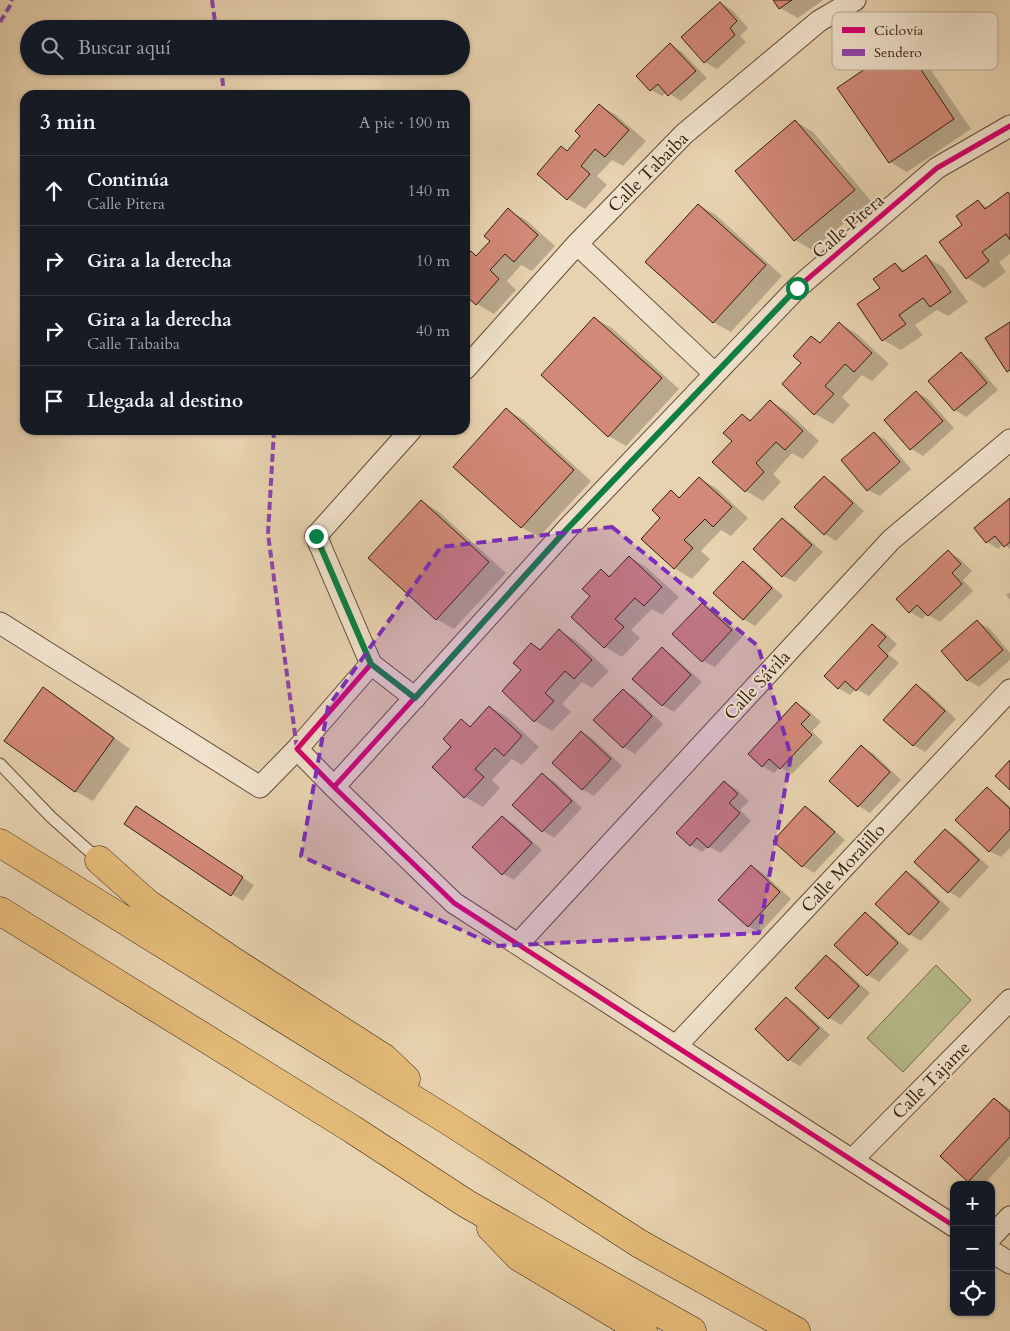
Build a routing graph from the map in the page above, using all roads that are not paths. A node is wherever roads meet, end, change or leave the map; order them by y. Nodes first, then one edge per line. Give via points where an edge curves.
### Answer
1 (855, 0) edge
2 (834, 12) edge
3 (832, 13) edge
4 (1010, 126) edge
5 (577, 244) junction
6 (470, 363) edge
7 (715, 374) junction
8 (406, 435) edge
9 (1010, 440) edge
10 (0, 624) edge
11 (371, 664) junction
12 (1010, 690) edge
13 (415, 698) junction
14 (296, 748) junction
15 (0, 764) edge
16 (334, 787) junction
17 (0, 843) edge
18 (99, 860) joint
19 (0, 911) edge
20 (518, 944) junction
21 (1010, 1000) edge
22 (676, 1046) junction
23 (452, 1123) junction
24 (852, 1160) junction
25 (467, 1204) junction
26 (1010, 1216) edge
27 (950, 1223) edge
28 (995, 1232) edge
29 (995, 1254) edge
30 (1010, 1263) edge
31 (796, 1330) edge
32 (643, 1331) edge
33 (692, 1331) edge

1 - 2 street, Calle Tabaiba
3 - 5 street, Calle Tabaiba via 684,134
4 - 7 street, Calle Pitera via 937,168 797,288
5 - 6 street, Calle Tabaiba
5 - 7 street
7 - 13 street, Calle Pitera via 567,529
8 - 11 street via 316,536
9 - 20 street, Calle Sávila via 891,540
10 - 14 street via 260,787
11 - 13 street
11 - 14 street
12 - 22 street, Calle Moralillo
13 - 16 street, Calle Pitera
14 - 16 street
15 - 18 lane via 51,818
16 - 20 street via 454,903
17 - 23 highway
18 - 23 highway via 147,903 384,1058
19 - 25 highway
20 - 22 street
21 - 24 street, Calle Tajame
22 - 24 street
23 - 31 highway via 640,1244
24 - 27 street
25 - 32 highway via 519,1257
25 - 33 highway
26 - 28 street
29 - 30 street

